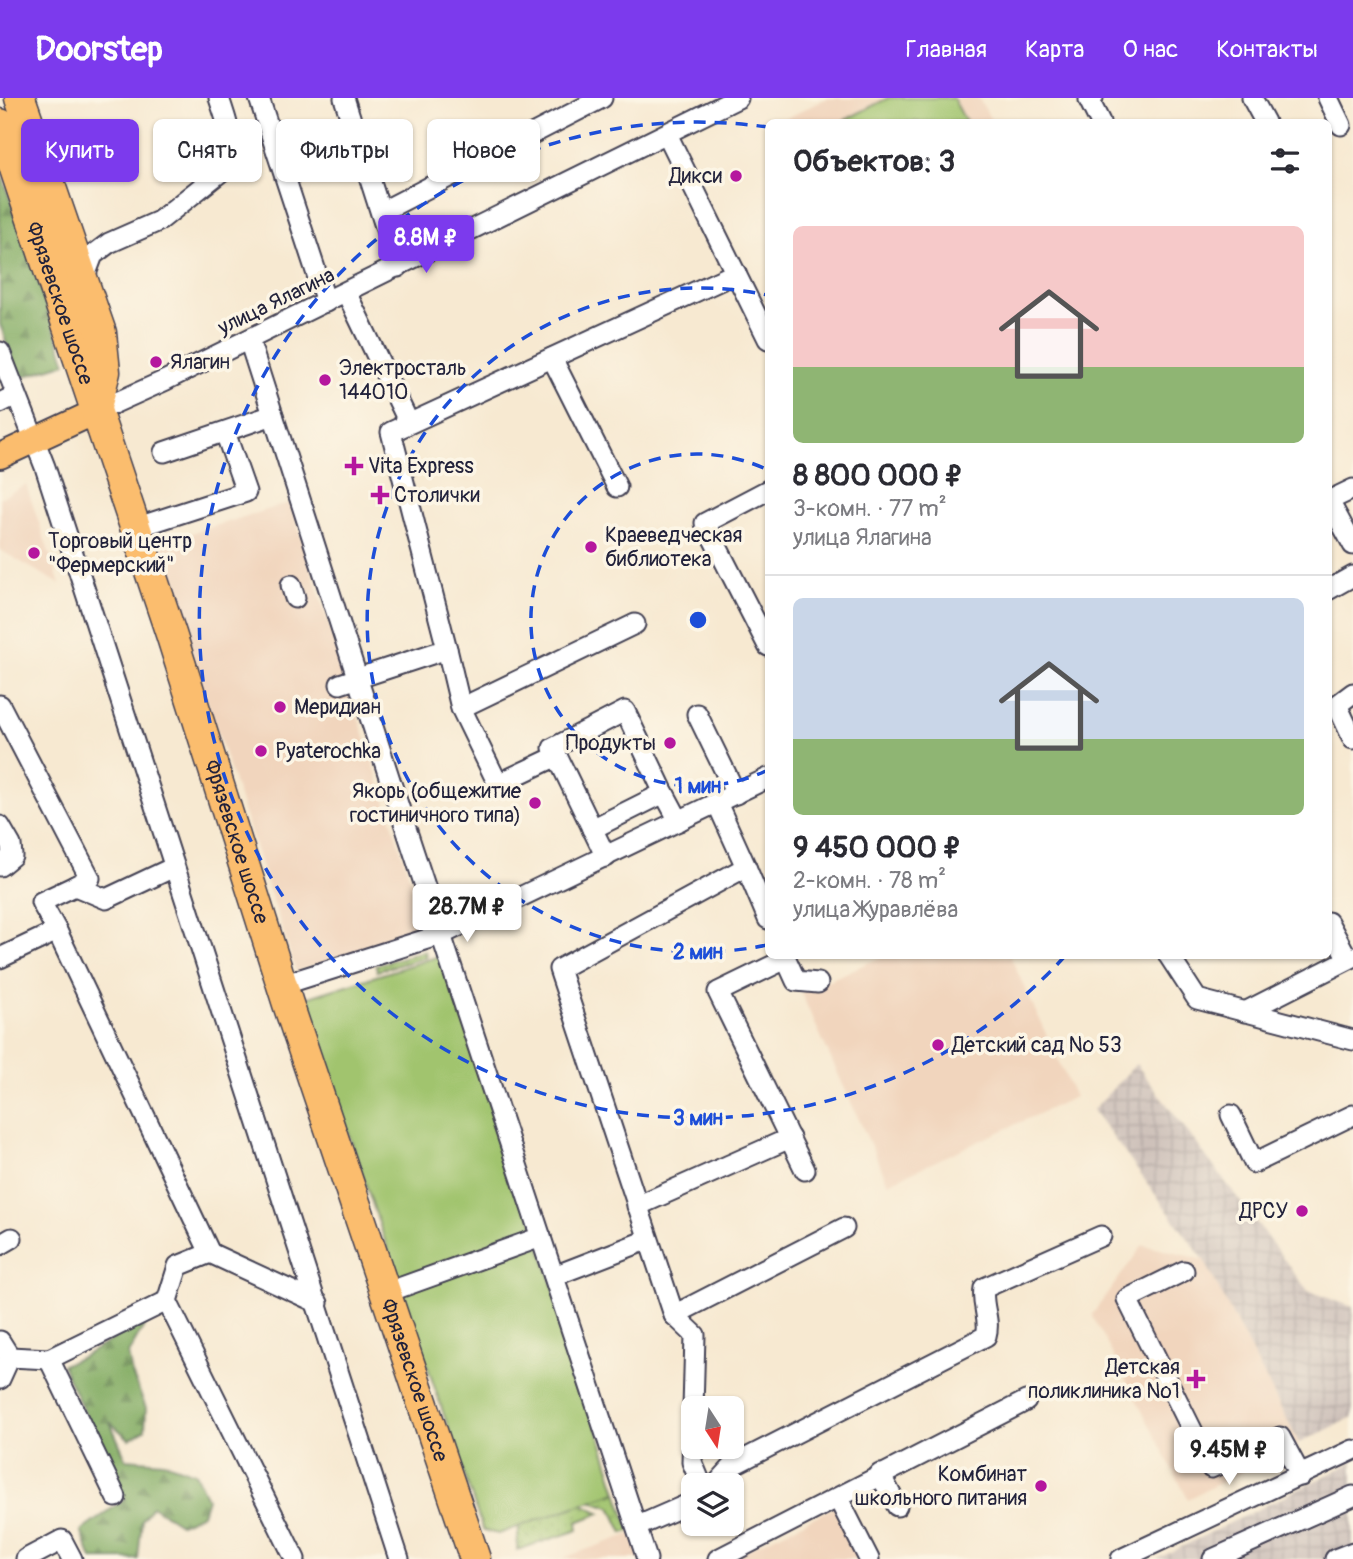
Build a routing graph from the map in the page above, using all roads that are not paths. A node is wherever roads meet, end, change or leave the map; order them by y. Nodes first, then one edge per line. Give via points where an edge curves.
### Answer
1 (20, 98) edge
2 (219, 98) edge
3 (259, 98) edge
4 (344, 98) edge
5 (602, 98) edge
6 (738, 98) edge
7 (1252, 98) edge
8 (1328, 98) edge
9 (1090, 99) edge
10 (1099, 119) edge
11 (1263, 119) edge
12 (0, 124) edge
13 (1342, 125) dead end
14 (667, 134) junction
15 (381, 212) junction
16 (64, 223) junction
17 (109, 243) junction
18 (398, 267) junction
19 (736, 273) junction
20 (84, 279) junction
21 (346, 292) junction
22 (326, 302) junction
23 (765, 333) edge
24 (249, 340) junction
25 (0, 352) edge
26 (552, 358) junction
27 (8, 399) edge
28 (95, 412) junction
29 (273, 415) junction
30 (409, 423) junction
31 (225, 432) junction
32 (34, 439) junction
33 (164, 452) dead end
34 (0, 456) edge
35 (617, 487) dead end
36 (1353, 489) edge
37 (765, 492) edge
38 (1332, 500) edge
39 (1332, 506) edge
40 (135, 528) junction
41 (1353, 545) edge
42 (1353, 576) edge
43 (1332, 588) edge
44 (635, 624) dead end
45 (765, 640) edge
46 (447, 649) junction
47 (349, 682) junction
48 (1353, 694) edge
49 (0, 705) edge
50 (461, 708) junction
51 (697, 715) dead end
52 (1353, 739) edge
53 (557, 756) junction
54 (765, 780) edge
55 (664, 793) junction
56 (736, 794) junction
57 (717, 803) junction
58 (679, 821) junction
59 (0, 826) edge
60 (592, 829) junction
61 (606, 857) junction
62 (0, 866) edge
63 (174, 867) junction
64 (746, 867) junction
65 (75, 886) junction
66 (765, 912) edge
67 (1332, 929) edge
68 (57, 931) junction
69 (443, 934) junction
70 (0, 958) edge
71 (1350, 958) edge
72 (783, 959) edge
73 (785, 959) edge
74 (1171, 959) edge
75 (818, 983) dead end
76 (282, 985) junction
77 (1245, 1012) junction
78 (1353, 1040) edge
79 (1231, 1115) dead end
80 (1353, 1115) edge
81 (790, 1138) junction
82 (805, 1170) dead end
83 (637, 1206) junction
84 (844, 1228) dead end
85 (1101, 1236) dead end
86 (541, 1237) junction
87 (648, 1240) junction
88 (210, 1253) junction
89 (1184, 1271) dead end
90 (554, 1276) junction
91 (385, 1293) junction
92 (167, 1301) junction
93 (318, 1303) junction
94 (674, 1315) junction
95 (5, 1350) edge
96 (49, 1359) junction
97 (0, 1379) edge
98 (694, 1396) edge
99 (1026, 1401) dead end
100 (1353, 1450) edge
101 (726, 1473) edge
102 (880, 1475) junction
103 (1301, 1476) junction
104 (1353, 1496) edge
105 (116, 1497) dead end
106 (838, 1498) junction
107 (897, 1506) dead end
108 (681, 1507) edge
109 (638, 1526) junction
110 (1353, 1552) edge
111 (289, 1557) edge
112 (26, 1559) edge
113 (72, 1559) edge
114 (399, 1559) edge
115 (475, 1559) edge
116 (648, 1559) edge
117 (718, 1559) edge
118 (869, 1559) edge
119 (1121, 1559) edge
120 (1213, 1559) edge
121 (1335, 1559) edge

1 - 16 highway
2 - 17 street via 232,148 223,170 159,221
3 - 22 street
4 - 15 street
5 - 15 street
6 - 14 street, улица Ялагина
7 - 11 street
8 - 13 street
9 - 10 street
12 - 28 highway, Фрязевское шоссе
14 - 18 street, улица Ялагина
14 - 19 street
15 - 18 street
16 - 17 street via 83,237
16 - 20 highway
17 - 20 street via 93,255
18 - 21 street, улица Ялагина
19 - 23 street
19 - 26 street
20 - 28 highway via 101,333 105,372
21 - 22 street, улица Ялагина
21 - 30 street
22 - 24 street, улица Ялагина
24 - 28 street, улица Ялагина
24 - 29 street
25 - 27 street
26 - 30 street
26 - 35 street
27 - 32 street
28 - 32 main road
28 - 40 highway, Фрязевское шоссе
29 - 31 street
29 - 47 street
30 - 46 street via 391,432
31 - 33 street
31 - 40 street via 246,492
32 - 34 main road
32 - 63 street
36 - 38 street
37 - 45 street via 705,523
39 - 41 street
40 - 76 highway, Фрязевское шоссе
42 - 43 street
44 - 50 street
46 - 47 street
46 - 50 street
47 - 69 street
48 - 52 street via 1337,705
49 - 65 street via 90,878
50 - 53 street via 498,784
51 - 56 street
53 - 55 street via 553,748 625,711
53 - 60 street
54 - 56 street
55 - 58 street
55 - 60 street
56 - 57 street
57 - 58 street
57 - 64 street
58 - 61 street
59 - 62 street via 12,856
60 - 61 street
61 - 69 street
63 - 65 street via 106,899
63 - 93 street
64 - 66 street
64 - 83 street via 559,969
65 - 68 street via 41,902
67 - 71 street
68 - 70 street
68 - 88 street
69 - 76 street
69 - 86 street
71 - 77 street
72 - 81 street via 718,992
73 - 75 street via 796,981
74 - 77 street via 1197,999
76 - 91 highway, Фрязевское шоссе
77 - 78 street
79 - 80 street via 1254,1163
81 - 82 street
81 - 83 street
83 - 87 street
84 - 94 street
85 - 101 street via 984,1288 982,1302 990,1324 986,1336 734,1464
86 - 90 street
86 - 91 street
87 - 90 street
87 - 94 street
88 - 92 street via 178,1266
88 - 93 street
89 - 103 street via 1127,1299 1211,1468 1280,1437
90 - 109 street
91 - 115 highway, Фрязевское шоссе
92 - 96 street
92 - 111 street
93 - 114 street
94 - 98 street via 695,1335
95 - 96 street
95 - 97 street
96 - 105 street
99 - 102 street
100 - 103 street
102 - 106 street
102 - 107 street
103 - 119 street
104 - 120 street
106 - 117 street
106 - 118 street
108 - 109 street
109 - 116 street
110 - 121 street
112 - 113 street via 62,1540

